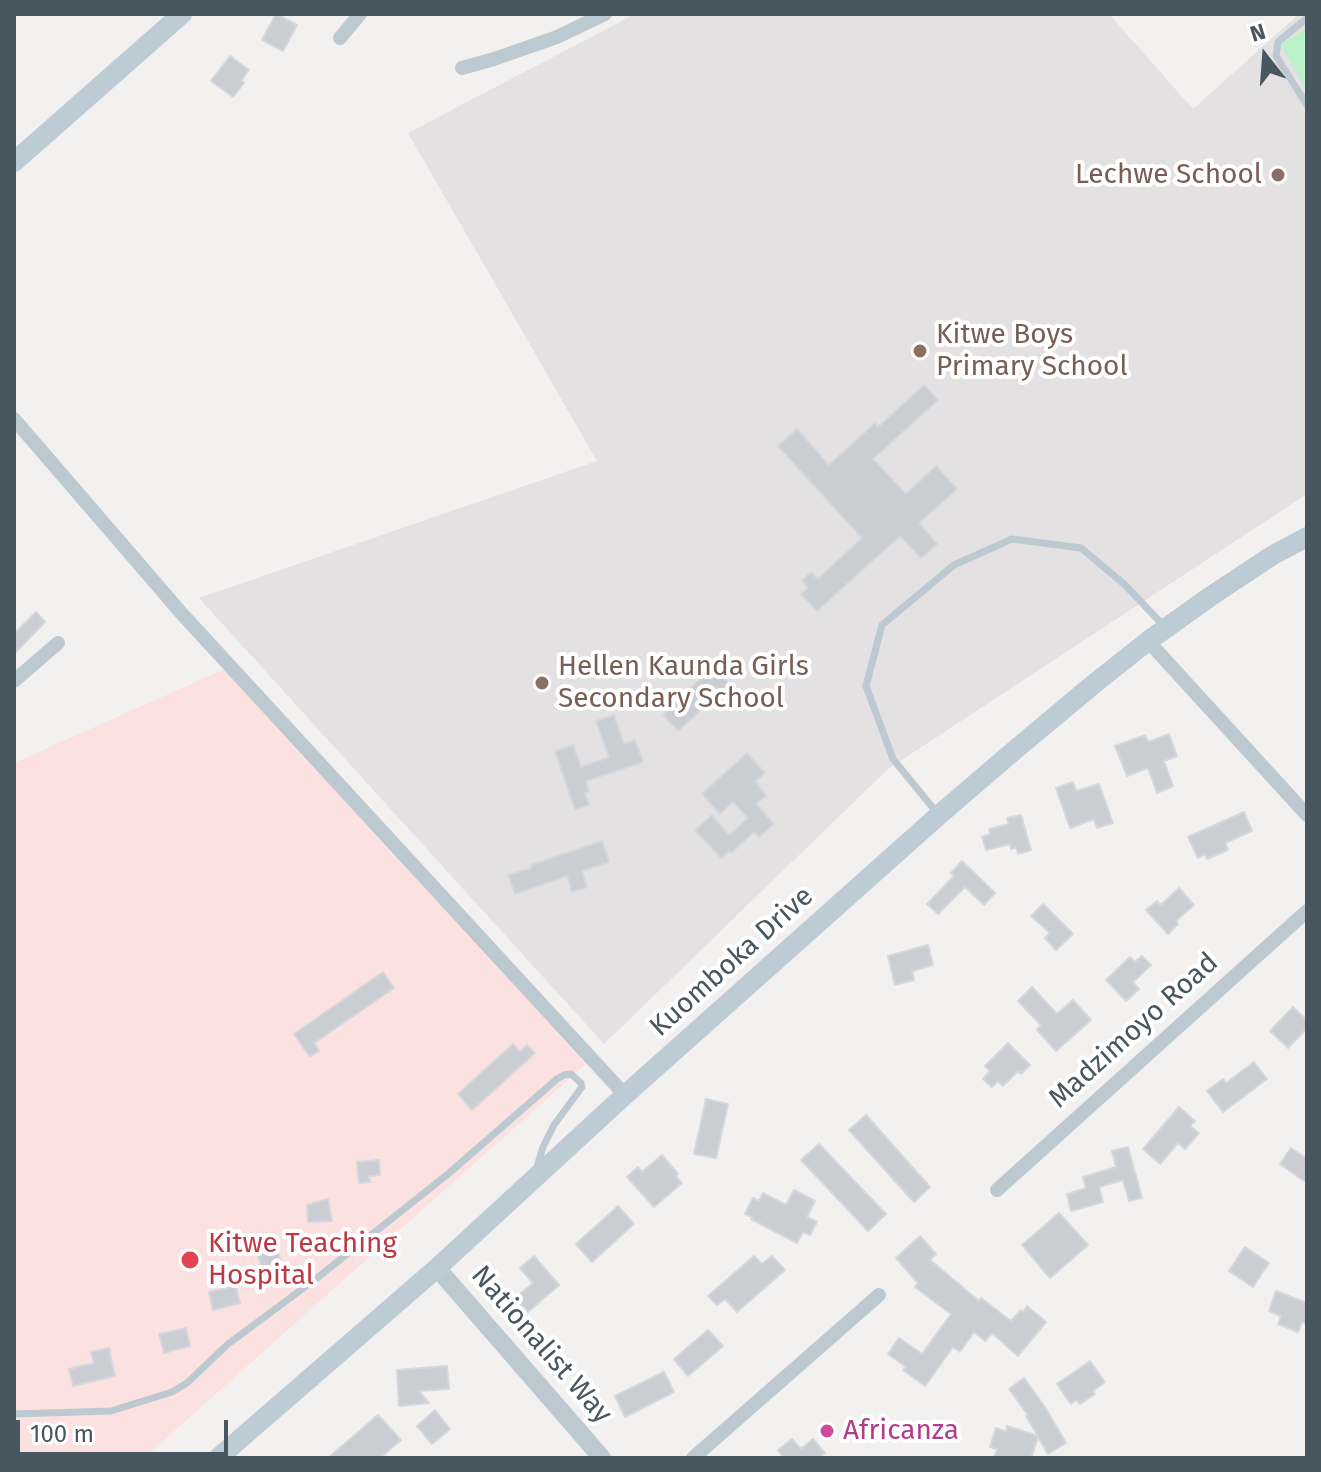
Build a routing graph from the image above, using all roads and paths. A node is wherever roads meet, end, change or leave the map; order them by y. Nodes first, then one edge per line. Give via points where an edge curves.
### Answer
1 (182, 14) edge
2 (360, 14) edge
3 (605, 14) edge
4 (1307, 18) edge
5 (340, 38) dead end
6 (462, 68) dead end
7 (1307, 105) edge
8 (14, 162) edge
9 (14, 419) edge
10 (1307, 537) edge
11 (1166, 628) junction
12 (1148, 641) junction
13 (58, 643) dead end
14 (14, 681) edge
15 (939, 815) junction
16 (1307, 815) edge
17 (1307, 911) edge
18 (625, 1095) junction
19 (534, 1179) junction
20 (997, 1190) dead end
21 (437, 1268) junction
22 (879, 1295) dead end
23 (14, 1414) edge
24 (218, 1458) edge
25 (602, 1458) edge
26 (693, 1458) edge

1 - 8 main road
2 - 5 street
3 - 6 street via 557,37
4 - 7 lane via 1278,42 1276,56
9 - 18 street via 183,615
10 - 11 main road, Kuomboka Drive
11 - 12 main road, Kuomboka Drive
11 - 15 lane via 1081,548 1012,539 954,565 882,625 866,686 893,759
12 - 15 main road, Kuomboka Drive
12 - 16 street
13 - 14 street
15 - 18 main road, Kuomboka Drive
17 - 20 street, Madzimoyo Road
18 - 19 main road, Kuomboka Drive
19 - 21 main road, Kuomboka Drive
19 - 23 lane via 548,1136 582,1087 571,1074 557,1079 448,1174 228,1344 187,1383 111,1411
21 - 24 main road, Kuomboka Drive
21 - 25 street, Nationalist Way
22 - 26 street

